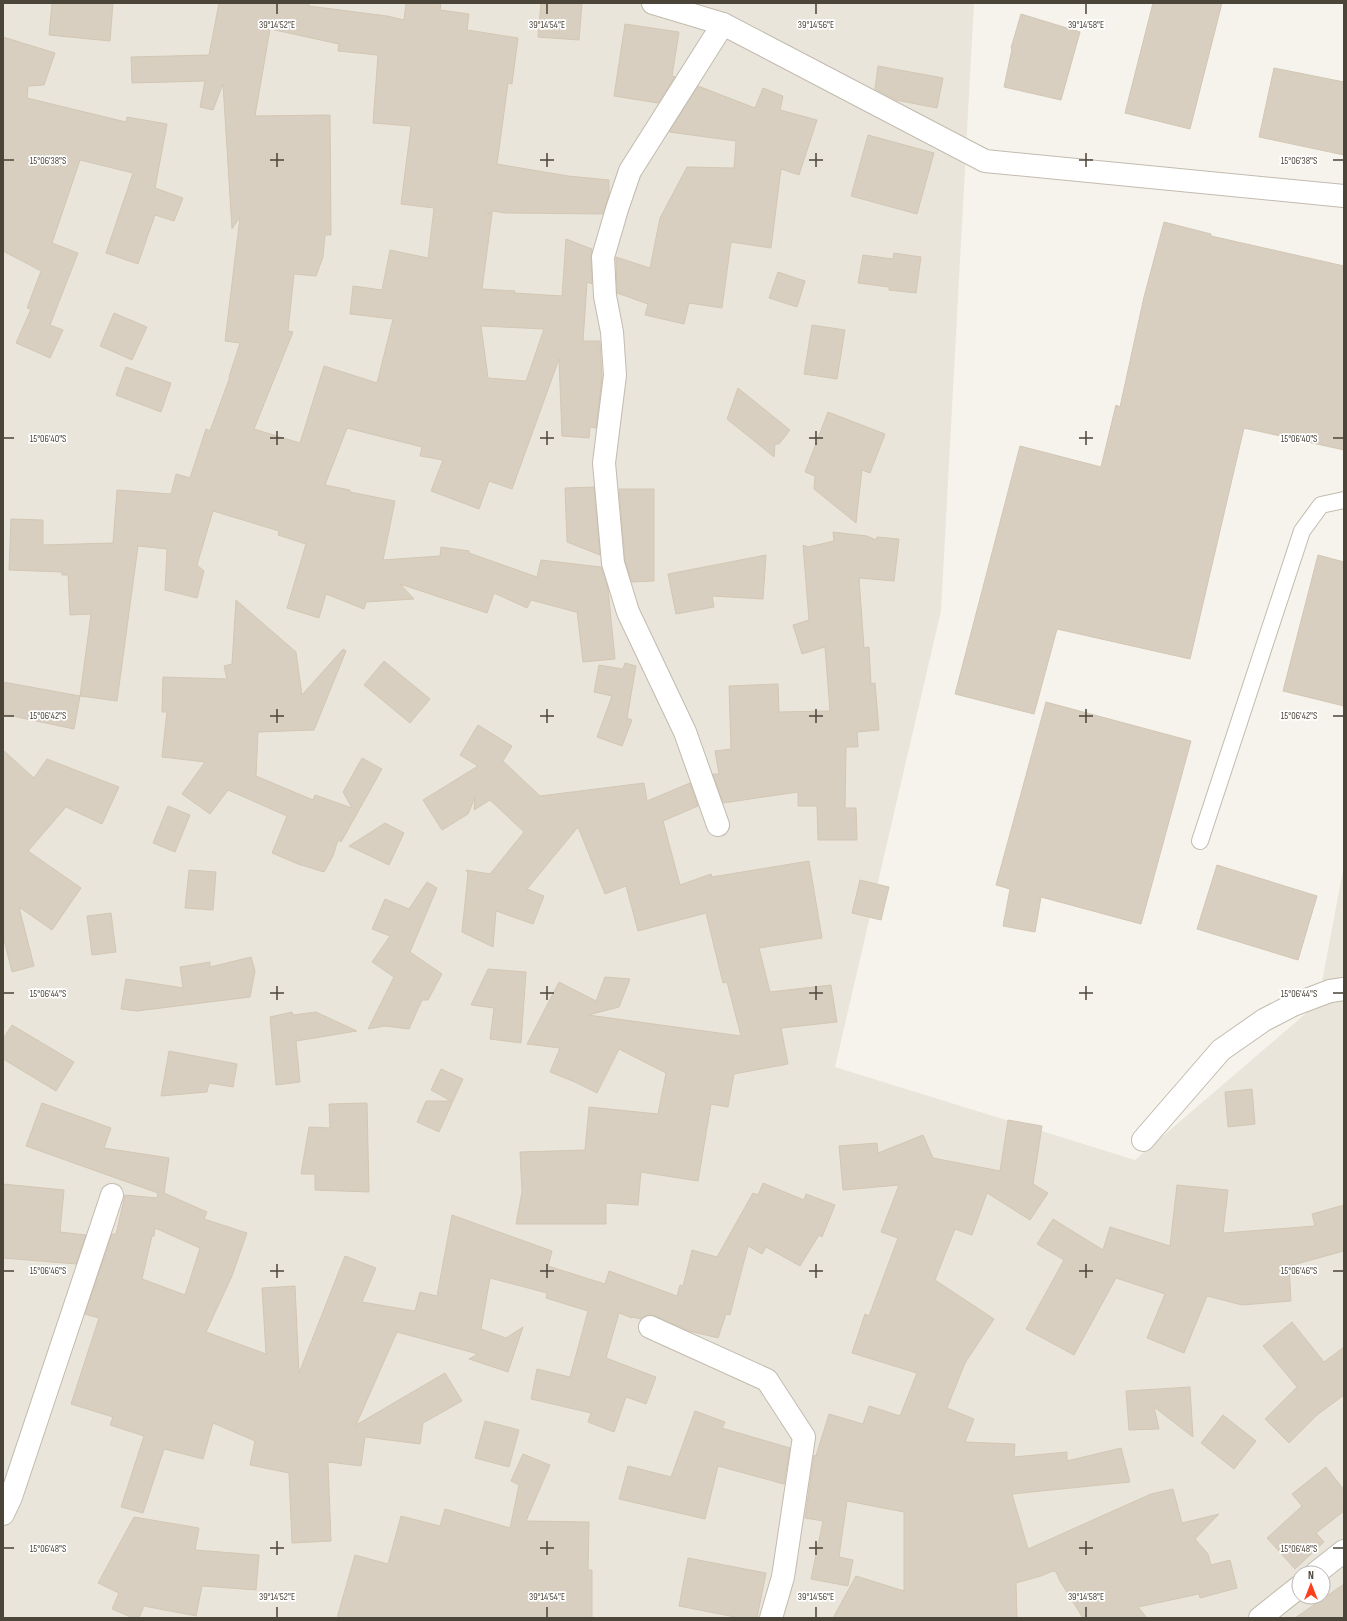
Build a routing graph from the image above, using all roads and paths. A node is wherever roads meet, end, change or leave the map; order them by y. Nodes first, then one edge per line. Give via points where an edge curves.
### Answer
1 (653, 3) edge
2 (723, 24) junction
3 (1344, 196) edge
4 (1344, 500) edge
5 (718, 825) dead end
6 (1200, 841) dead end
7 (1344, 989) edge
8 (1143, 1140) dead end
9 (112, 1195) dead end
10 (650, 1327) dead end
11 (3, 1514) edge
12 (1344, 1551) edge
13 (1326, 1565) edge
14 (1291, 1593) edge
15 (771, 1618) edge
16 (1260, 1618) edge

1 - 2 street
2 - 3 street via 984,161
2 - 5 street via 630,171 603,257 615,375 604,463 613,563 628,612 685,732
4 - 6 lane via 1321,505 1302,531
7 - 8 street via 1330,991 1293,1005 1264,1020 1221,1050
9 - 11 street via 11,1497
10 - 15 street via 767,1380 804,1437 783,1577
12 - 13 street
14 - 16 street

